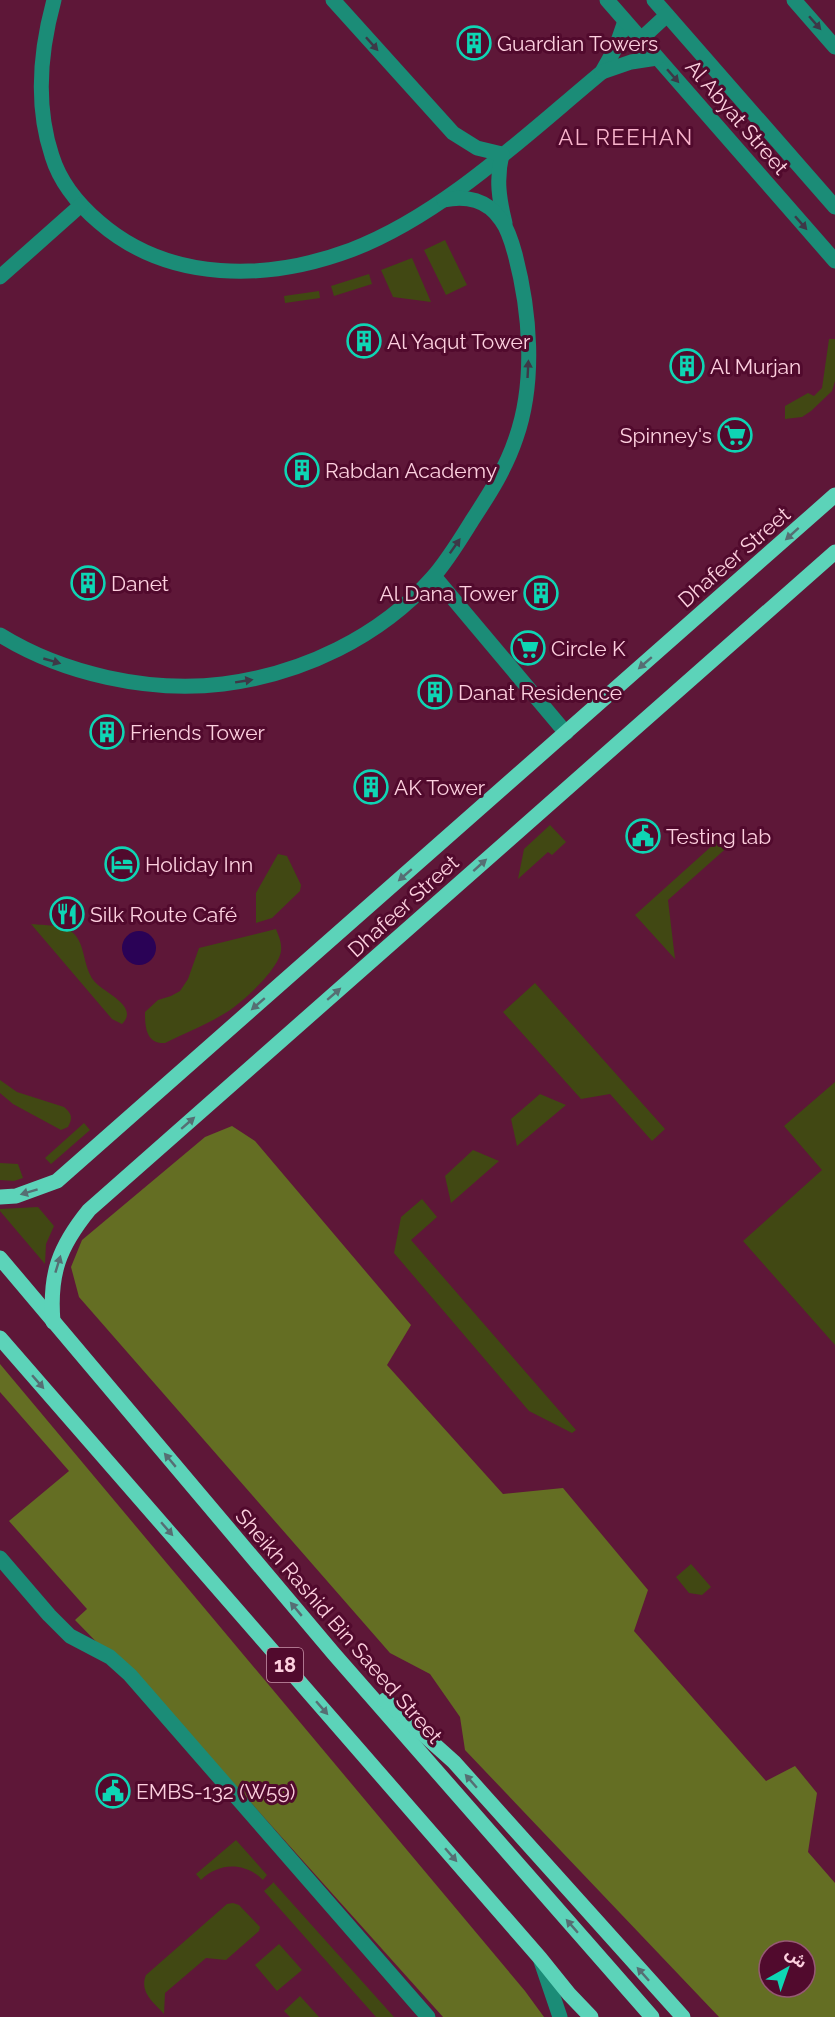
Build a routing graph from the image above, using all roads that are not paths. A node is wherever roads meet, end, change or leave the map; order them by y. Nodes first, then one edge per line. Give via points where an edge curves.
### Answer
1 (54, 0) edge
2 (333, 0) edge
3 (607, 0) edge
4 (654, 0) edge
5 (794, 0) edge
6 (667, 15) junction
7 (625, 21) junction
8 (640, 39) junction
9 (835, 47) edge
10 (657, 58) junction
11 (602, 72) junction
12 (502, 154) junction
13 (444, 200) junction
14 (81, 205) junction
15 (835, 207) edge
16 (505, 226) junction
17 (835, 261) edge
18 (0, 277) edge
19 (835, 495) edge
20 (835, 552) edge
21 (435, 576) junction
22 (0, 635) edge
23 (566, 733) junction
24 (0, 1197) edge
25 (0, 1258) edge
26 (53, 1322) junction
27 (0, 1338) edge
28 (0, 1558) edge
29 (334, 1654) junction
30 (540, 1958) junction
31 (568, 1994) junction
32 (428, 2017) edge
33 (560, 2017) edge
34 (585, 2017) edge
35 (591, 2017) edge
36 (652, 2017) edge
37 (683, 2017) edge

1 - 14 street via 42,49 42,105 52,158
2 -> 12 street via 453,133 477,148
3 - 7 street, Al Abyat Street
4 - 6 street
5 -> 9 street
6 - 8 street
6 - 15 street
7 - 8 street, Al Abyat Street
7 - 11 street
8 - 10 street, Al Abyat Street
10 - 11 street
10 -> 17 street, Al Abyat Street
11 - 12 street
12 - 13 street
12 - 16 street via 498,189
13 - 14 street via 351,250 294,265 236,271 194,269 154,257 118,237
13 - 16 street via 480,202 495,212
14 - 18 street
21 -> 16 street via 504,471 523,411 528,333 519,268
19 -> 23 main road, Dhafeer Street
26 -> 20 main road, Dhafeer Street via 51,1301 58,1261 72,1232 89,1210
22 -> 21 street via 44,659 114,679 182,686 250,680 294,669 347,645 411,600
21 - 23 street
23 -> 24 main road, Dhafeer Street via 57,1181 15,1196
25 - 26 main road, Sheikh Rashid Bin Saeed Street / 18
29 -> 26 main road, Sheikh Rashid Bin Saeed Street / 18
27 -> 30 main road, 18
28 - 32 street via 70,1636 110,1657 130,1675
36 -> 29 main road, Sheikh Rashid Bin Saeed Street / 18
37 -> 29 main road via 454,1762
30 - 31 main road, 18
30 - 33 street
31 - 34 main road
31 - 35 main road, 18

